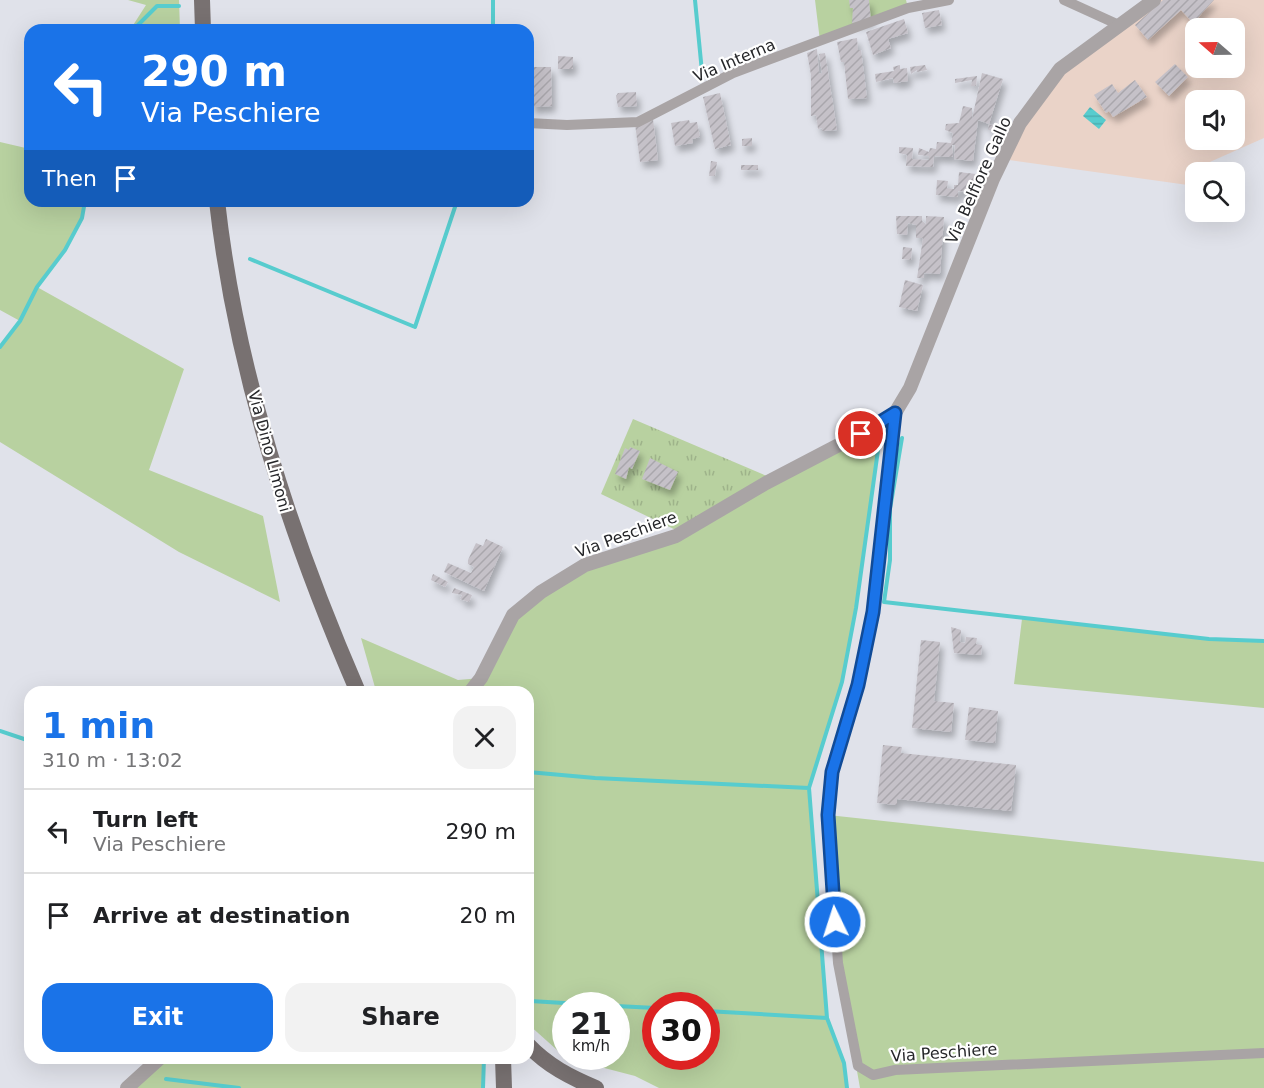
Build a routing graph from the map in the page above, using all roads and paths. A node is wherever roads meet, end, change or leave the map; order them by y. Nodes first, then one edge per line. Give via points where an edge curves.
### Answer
1 (202, 0) edge
2 (949, 0) edge
3 (1064, 0) edge
4 (1154, 0) edge
5 (203, 24) edge
6 (1119, 25) junction
7 (534, 123) edge
8 (218, 207) edge
9 (910, 388) joint
10 (895, 413) junction
11 (356, 686) edge
12 (475, 686) edge
13 (534, 1051) edge
14 (1264, 1053) edge
15 (153, 1064) edge
16 (503, 1064) edge
17 (127, 1088) edge
18 (504, 1088) edge
19 (596, 1088) edge

1 - 5 main road
2 - 7 street, Via Interna via 908,8 733,73 638,122
3 - 6 street
4 - 6 street, Via Belfiore Gallo
6 - 9 street, Via Belfiore Gallo via 1060,69 1020,123 993,179
8 - 11 main road, Via Dino Limoni via 238,327 273,463 304,561
9 - 10 street, Via Peschiere
10 - 12 street, Via Peschiere via 676,536 585,565 540,592 513,615
10 - 14 street, Via Peschiere via 873,612 858,685 832,772 828,815 838,963 858,1066 873,1075 895,1070
13 - 19 main road via 548,1064
15 - 17 street
16 - 18 main road

